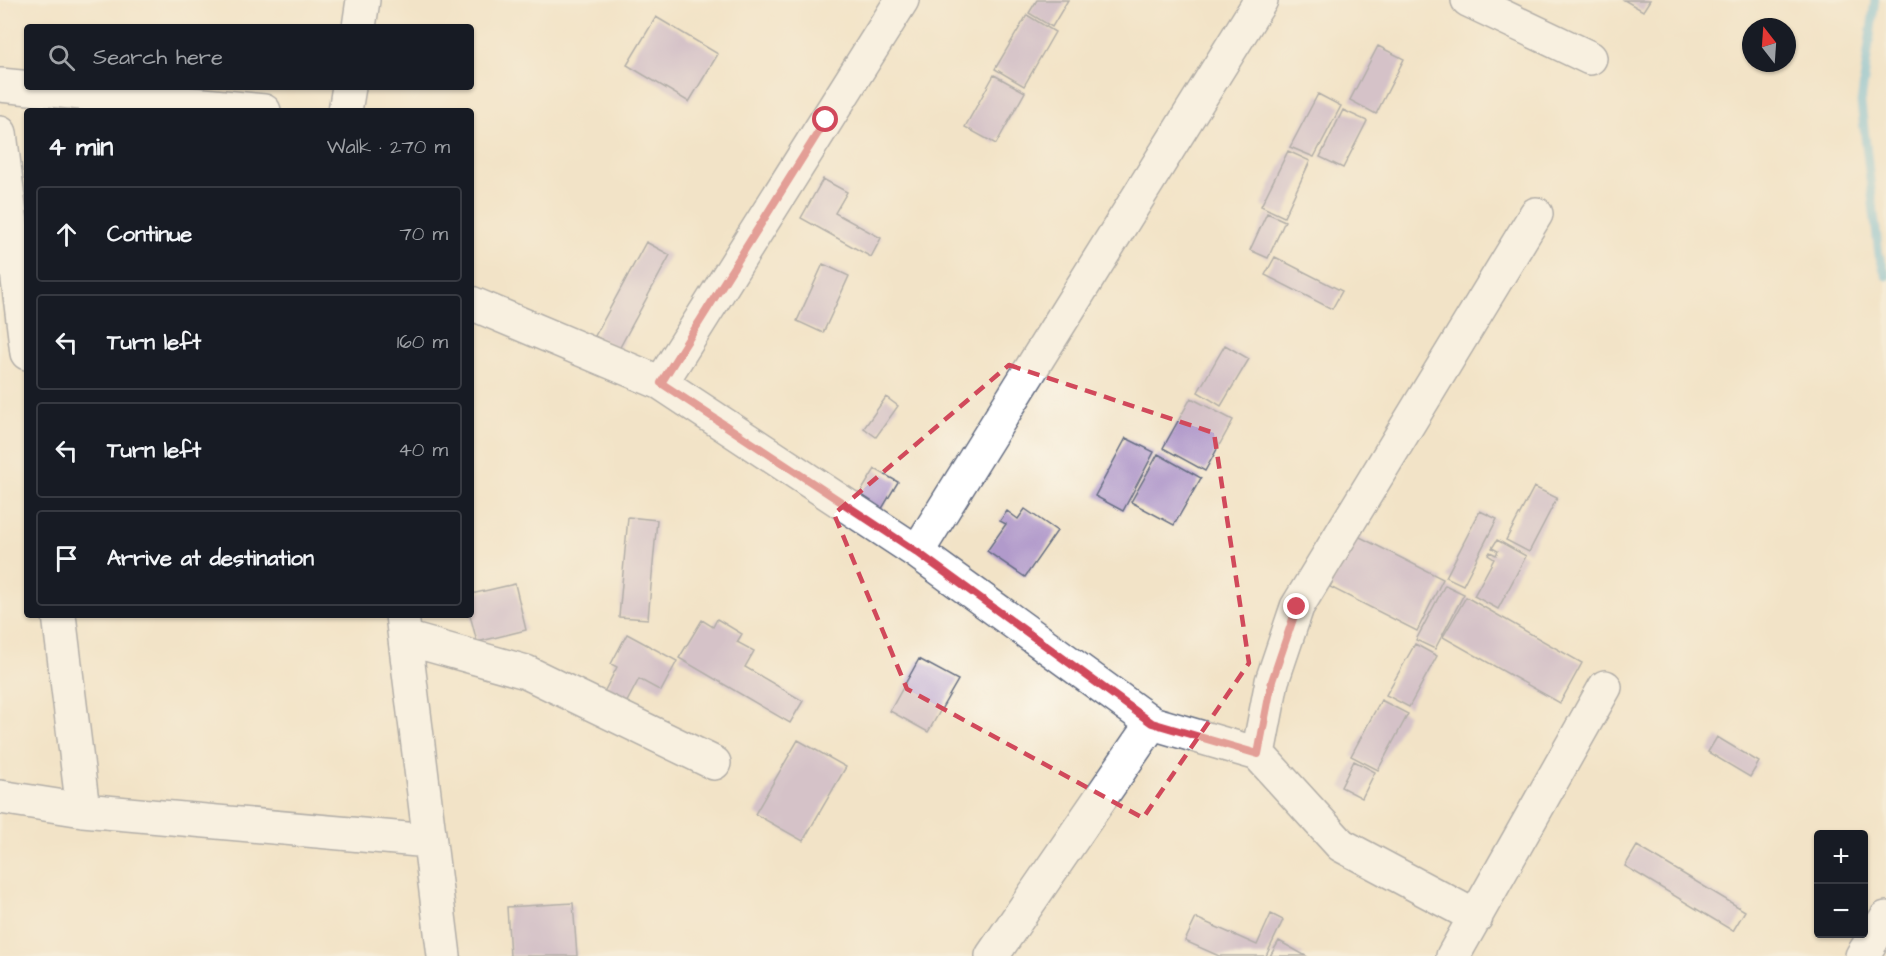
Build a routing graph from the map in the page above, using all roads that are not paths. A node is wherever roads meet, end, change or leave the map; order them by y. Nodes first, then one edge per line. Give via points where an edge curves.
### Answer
1 (363, 0) edge
2 (902, 0) edge
3 (1261, 0) edge
4 (1468, 0) edge
5 (359, 24) edge
6 (1590, 58) dead end
7 (0, 85) edge
8 (24, 87) edge
9 (51, 90) edge
10 (348, 90) edge
11 (234, 108) edge
12 (346, 108) edge
13 (0, 133) edge
14 (1536, 214) dead end
15 (474, 304) edge
16 (24, 329) edge
17 (661, 383) junction
18 (917, 552) junction
19 (59, 618) edge
20 (404, 626) edge
21 (1605, 687) dead end
22 (1152, 723) junction
23 (1258, 754) junction
24 (714, 763) dead end
25 (0, 796) edge
26 (83, 810) junction
27 (429, 841) junction
28 (1476, 917) junction
29 (1886, 918) edge
30 (444, 956) edge
31 (992, 956) edge
32 (1453, 956) edge
33 (1862, 956) edge

1 - 5 street
2 - 17 street
3 - 18 street
4 - 6 street
7 - 8 street
9 - 11 street
10 - 12 street
13 - 16 street
14 - 23 street via 1297,607 1272,681
15 - 17 street
17 - 18 street
18 - 22 street
19 - 26 street
20 - 24 street via 526,672
20 - 27 street
21 - 28 street
22 - 23 street
22 - 31 street
23 - 28 street via 1341,845
25 - 26 street
26 - 27 street
27 - 30 street
28 - 32 street
29 - 33 street

